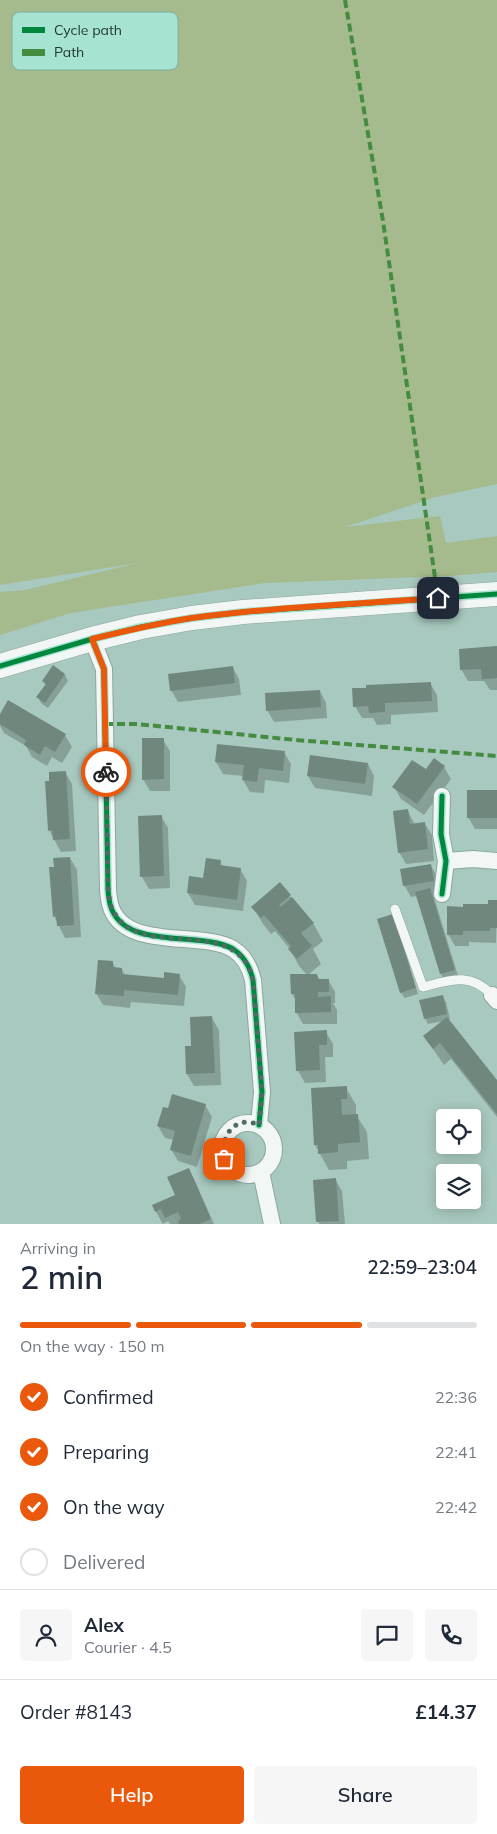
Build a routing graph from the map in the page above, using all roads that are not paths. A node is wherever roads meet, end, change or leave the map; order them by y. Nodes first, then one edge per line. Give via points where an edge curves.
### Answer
1 (497, 594) edge
2 (92, 639) junction
3 (0, 666) edge
4 (442, 796) dead end
5 (446, 861) junction
6 (497, 861) edge
7 (442, 894) dead end
8 (395, 909) dead end
9 (495, 998) edge
10 (259, 1125) junction
11 (261, 1172) junction
12 (272, 1224) edge

1 - 2 main road via 243,612 141,627
2 - 3 main road
2 - 10 street via 104,669 110,905 118,919 130,928 147,934 232,948 250,967 262,1092
4 - 5 street via 441,834
5 - 6 street
5 - 7 street
8 - 9 lane via 423,987 454,980 476,981
10 - 11 street via 271,1134 275,1143 271,1163
10 - 11 street via 245,1123 236,1126 223,1140 222,1149 229,1167 237,1173 246,1176
11 - 12 street

